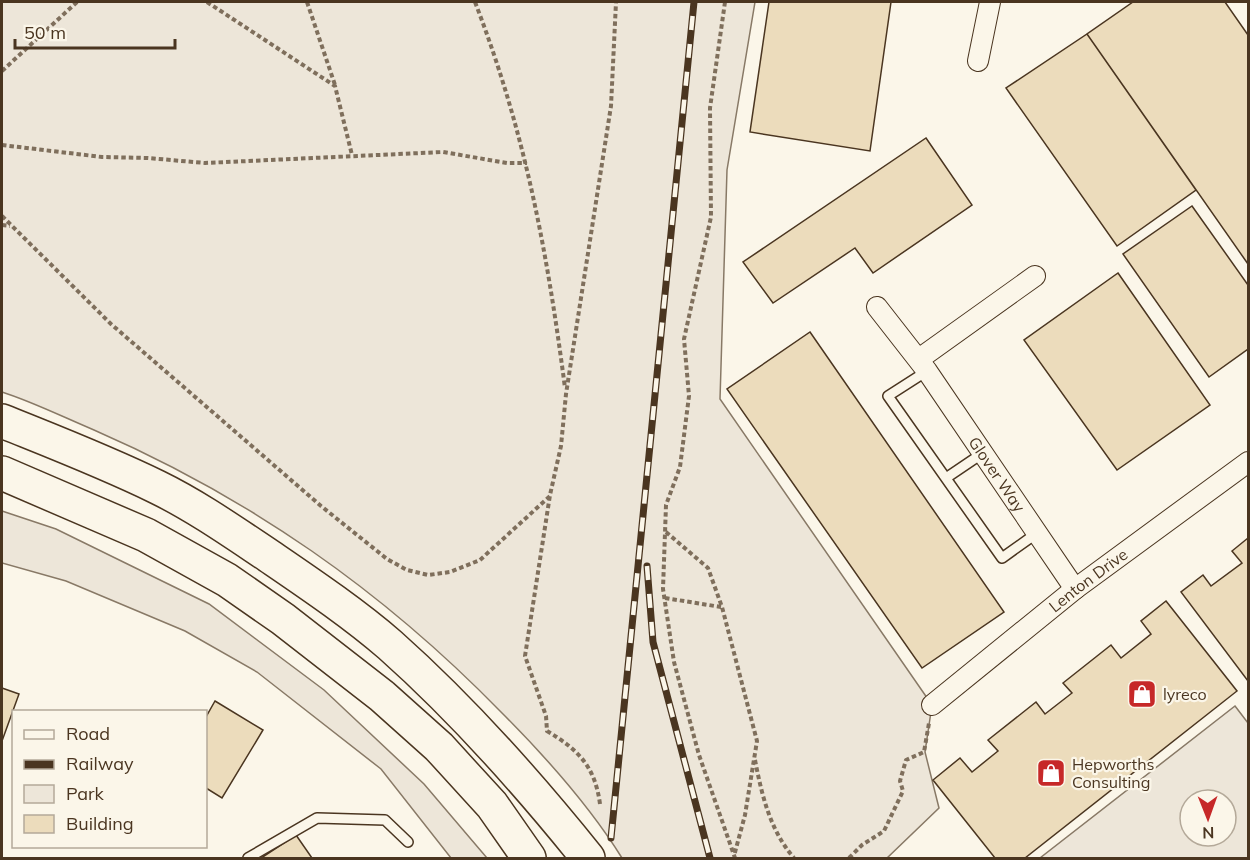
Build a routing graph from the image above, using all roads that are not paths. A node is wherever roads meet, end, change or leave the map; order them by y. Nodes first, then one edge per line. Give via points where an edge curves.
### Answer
1 (990, 2) edge
2 (978, 61) dead end
3 (1035, 276) dead end
4 (878, 307) dead end
5 (923, 365) junction
6 (2, 421) edge
7 (983, 453) junction
8 (1248, 462) edge
9 (2, 473) edge
10 (946, 478) junction
11 (1037, 532) junction
12 (1076, 589) junction
13 (932, 705) road end
14 (408, 842) dead end
15 (248, 858) edge
16 (529, 858) edge
17 (588, 858) edge

1 - 2 street
3 - 5 street
4 - 5 street, Glover Way
5 - 7 street, Glover Way
5 - 10 lane via 888,396
6 - 17 highway via 158,488 235,533 300,578 388,644 461,712 529,784
7 - 10 lane
7 - 11 street, Glover Way
8 - 12 street, Lenton Drive
9 - 16 highway via 146,535 227,580 284,619 382,696 439,747 492,805
10 - 11 lane via 1002,558
11 - 12 street, Glover Way
12 - 13 street, Lenton Drive
14 - 15 lane via 385,820 317,818

